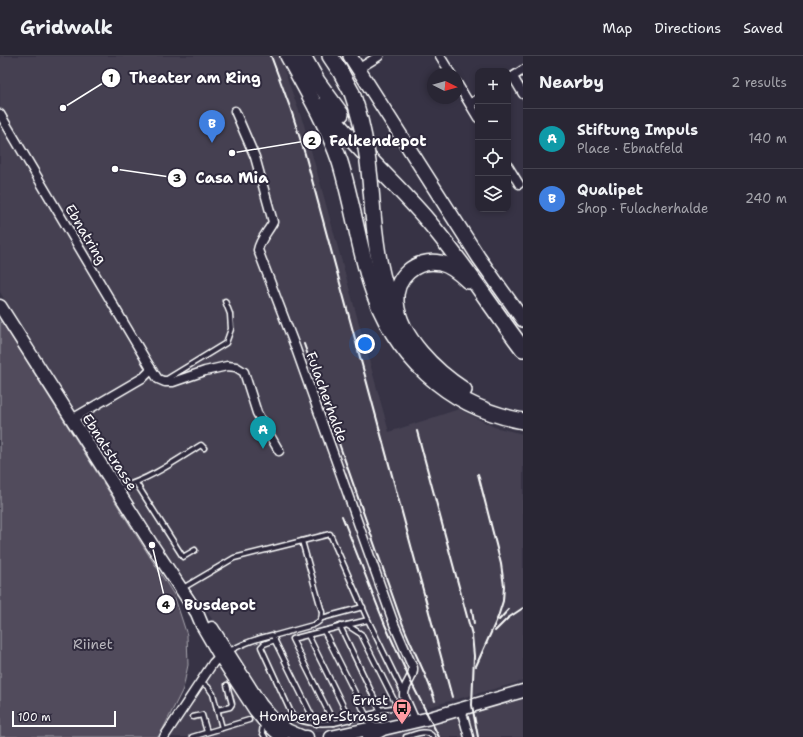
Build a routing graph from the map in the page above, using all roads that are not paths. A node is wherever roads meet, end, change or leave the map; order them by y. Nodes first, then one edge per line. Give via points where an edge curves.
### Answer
1 (288, 56) edge
2 (293, 56) edge
3 (303, 56) edge
4 (330, 56) edge
5 (350, 56) edge
6 (379, 56) edge
7 (440, 56) edge
8 (447, 68) edge
9 (358, 69) junction
10 (523, 70) edge
11 (511, 77) edge
12 (511, 79) edge
13 (463, 93) edge
14 (523, 94) edge
15 (475, 101) edge
16 (470, 104) junction
17 (235, 111) dead end
18 (475, 113) edge
19 (0, 114) edge
20 (511, 171) edge
21 (519, 184) dead end
22 (225, 301) dead end
23 (488, 302) junction
24 (0, 306) edge
25 (523, 320) edge
26 (404, 327) junction
27 (523, 337) edge
28 (523, 349) edge
29 (150, 367) junction
30 (158, 379) junction
31 (523, 412) edge
32 (72, 419) junction
33 (523, 421) edge
34 (204, 448) dead end
35 (279, 451) dead end
36 (136, 483) junction
37 (116, 488) junction
38 (302, 541) junction
39 (195, 550) dead end
40 (181, 589) junction
41 (363, 607) junction
42 (322, 618) junction
43 (368, 620) junction
44 (347, 624) junction
45 (340, 626) junction
46 (324, 631) junction
47 (308, 635) junction
48 (274, 638) junction
49 (224, 654) junction
50 (200, 682) junction
51 (227, 685) dead end
52 (523, 691) edge
53 (403, 692) junction
54 (461, 709) junction
55 (217, 710) junction
56 (380, 710) junction
57 (366, 715) junction
58 (193, 717) dead end
59 (249, 720) dead end
60 (350, 720) junction
61 (264, 721) junction
62 (414, 721) junction
63 (334, 723) junction
64 (316, 724) junction
65 (222, 728) junction
66 (383, 729) junction
67 (207, 732) junction
68 (284, 735) edge
69 (164, 737) edge
70 (193, 737) edge
71 (265, 737) edge
72 (308, 737) edge
73 (331, 737) edge
74 (369, 737) edge
75 (406, 737) edge
76 (433, 737) edge
77 (469, 737) edge

1 - 33 highway via 336,151 370,282 390,329 418,366 448,391 481,409
2 - 23 highway via 335,122 428,221
3 - 27 highway via 336,107 380,159 436,218
4 - 26 highway, bridge via 344,77 358,110 365,139 378,259 392,304
5 - 9 main road
6 - 9 street
7 - 8 street
9 - 25 main road via 479,258
10 - 11 street
12 - 14 street
13 - 16 street
15 - 16 street
16 - 18 street
17 - 53 street, Fulacherhalde via 255,157 272,222 269,231 260,241 258,250 299,356 394,624 413,668 413,674
19 - 29 street, Ebnatring
20 - 21 street
22 - 30 lane via 230,314 231,329 226,343 167,379
23 - 26 highway via 453,268 438,263 422,264 407,272 397,290 397,304
23 - 28 highway
24 - 32 street, Ebnatstrasse
26 - 31 highway via 422,353 452,381 485,400
29 - 30 street, Ebnatring
29 - 32 street via 150,371 144,377
30 - 35 street via 173,382 205,371 227,366 236,367 244,372 257,413
32 - 37 street, Ebnatstrasse
34 - 36 lane via 201,445
36 - 37 lane
36 - 39 lane via 183,557
37 - 40 street, Ebnatstrasse
38 - 40 lane via 234,558
38 - 41 lane via 330,534
38 - 42 lane
40 - 49 street, Ebnatstrasse via 197,613 202,626
41 - 42 lane
41 - 43 lane
42 - 48 lane via 318,623
43 - 44 lane
43 - 53 lane
44 - 45 lane
44 - 56 lane via 361,634 396,704 392,708
45 - 46 lane
45 - 56 lane
46 - 47 lane
46 - 57 lane
47 - 60 lane
47 - 63 lane via 292,639
48 - 49 lane via 272,635 246,642
48 - 64 lane
48 - 64 lane via 261,647 293,717
49 - 50 street via 213,663
49 - 61 street, Ebnatstrasse via 255,710
49 - 68 street, Ebnatstrasse
50 - 55 lane via 211,690
50 - 69 street
51 - 55 lane via 232,704 230,707
52 - 54 street
53 - 62 street
54 - 62 street
54 - 77 street
55 - 65 lane
56 - 57 lane
57 - 60 lane
58 - 67 lane via 202,715
59 - 65 lane
60 - 63 lane
61 - 68 street, Ebnatstrasse
61 - 71 lane via 262,732
62 - 66 street
63 - 64 lane
65 - 67 lane
66 - 73 street via 368,729
66 - 74 street
67 - 70 lane
68 - 72 street, Ebnatstrasse
75 - 76 lane via 427,732

